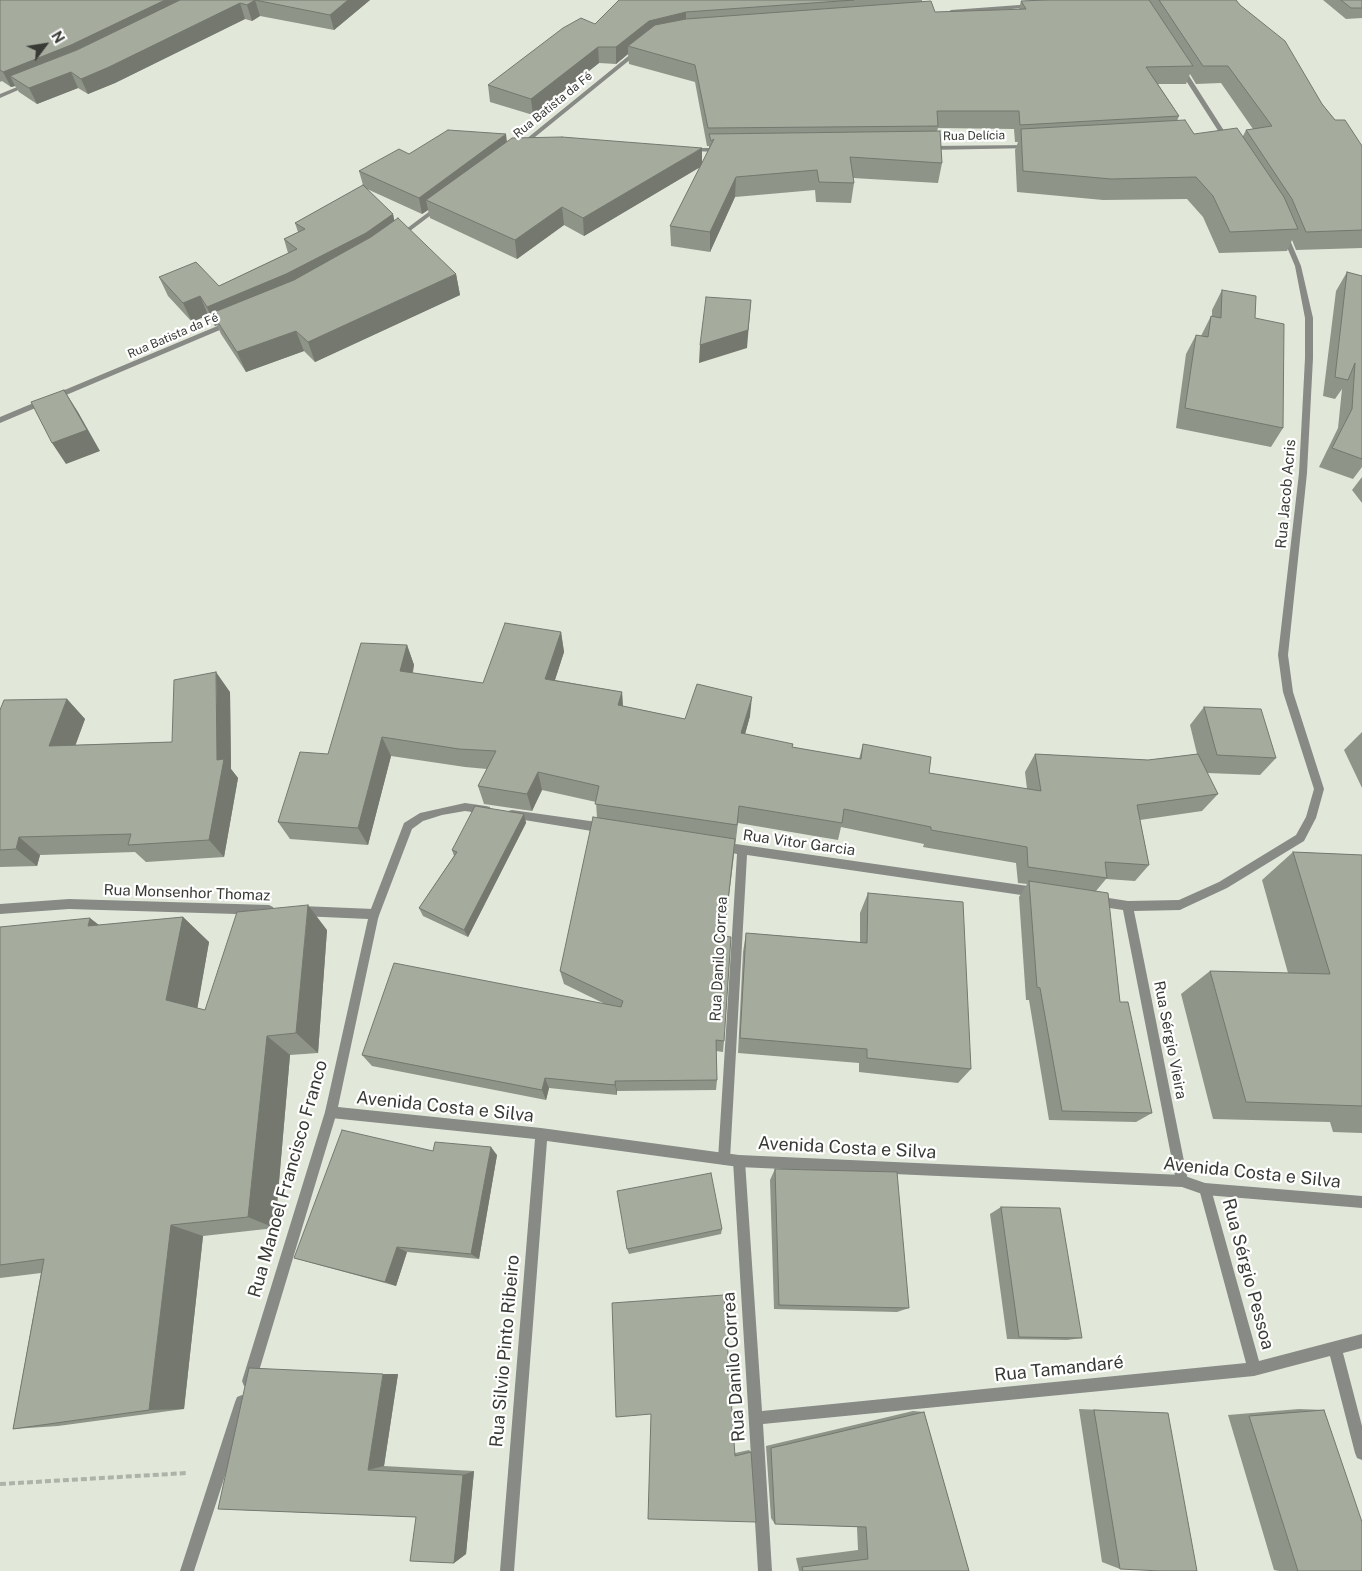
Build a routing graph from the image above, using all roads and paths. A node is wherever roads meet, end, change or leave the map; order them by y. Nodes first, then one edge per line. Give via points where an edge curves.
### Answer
1 (1044, 5) edge
2 (944, 13) edge
3 (646, 44) edge
4 (1178, 64) edge
5 (39, 80) edge
6 (0, 96) edge
7 (1224, 135) junction
8 (1214, 136) edge
9 (1034, 147) edge
10 (926, 148) edge
11 (730, 150) edge
12 (680, 151) edge
13 (513, 152) edge
14 (1235, 152) edge
15 (443, 204) edge
16 (1281, 226) edge
17 (397, 238) edge
18 (234, 323) edge
19 (0, 420) edge
20 (613, 830) edge
21 (712, 845) edge
22 (742, 850) junction
23 (1041, 893) edge
24 (1090, 900) edge
25 (1128, 906) junction
26 (0, 909) edge
27 (374, 914) junction
28 (331, 1112) junction
29 (540, 1134) junction
30 (724, 1159) junction
31 (739, 1161) junction
32 (1182, 1181) junction
33 (1205, 1189) junction
34 (1362, 1202) edge
35 (1362, 1341) edge
36 (1335, 1348) junction
37 (1254, 1369) junction
38 (756, 1418) junction
39 (1362, 1453) edge
40 (221, 1471) junction
41 (0, 1484) edge
42 (187, 1571) edge
43 (507, 1571) edge
44 (765, 1571) edge

1 - 2 street
3 - 13 street, Rua Batista da Fé
4 - 7 street
5 - 6 street
7 - 8 street
7 - 14 street
9 - 10 street, Rua Delícia
11 - 12 street
15 - 17 street
16 - 25 street, Rua Jacob Acris via 1298,266 1309,318 1303,473 1283,655 1288,692 1319,789 1300,838 1223,885 1180,905
18 - 19 street, Rua Batista da Fé
20 - 27 street, Rua Manoel Francisco Franco via 465,807 420,817 408,826
21 - 22 street, Rua Vitor Garcia
22 - 23 street, Rua Vitor Garcia
22 - 30 street, Rua Danilo Correa
24 - 25 street
25 - 32 street, Rua Sérgio Vieira
26 - 27 street, Rua Monsenhor Thomaz via 69,904
27 - 28 street, Rua Manoel Francisco Franco
28 - 29 street, Avenida Costa e Silva
28 - 40 street, Rua Manoel Francisco Franco
29 - 30 street, Avenida Costa e Silva
29 - 43 street, Rua Silvio Pinto Ribeiro
30 - 31 street, Avenida Costa e Silva
31 - 32 street, Avenida Costa e Silva
31 - 38 street, Rua Danilo Correa
32 - 33 street, Avenida Costa e Silva
33 - 34 street, Avenida Costa e Silva
33 - 37 street, Rua Sérgio Pessoa
35 - 36 street, Rua Tamandaré
36 - 37 street, Rua Tamandaré
36 - 39 street
37 - 38 street, Rua Tamandaré
38 - 44 street, Rua Danilo Correa
40 - 41 path
40 - 42 street, Rua Manoel Francisco Franco

